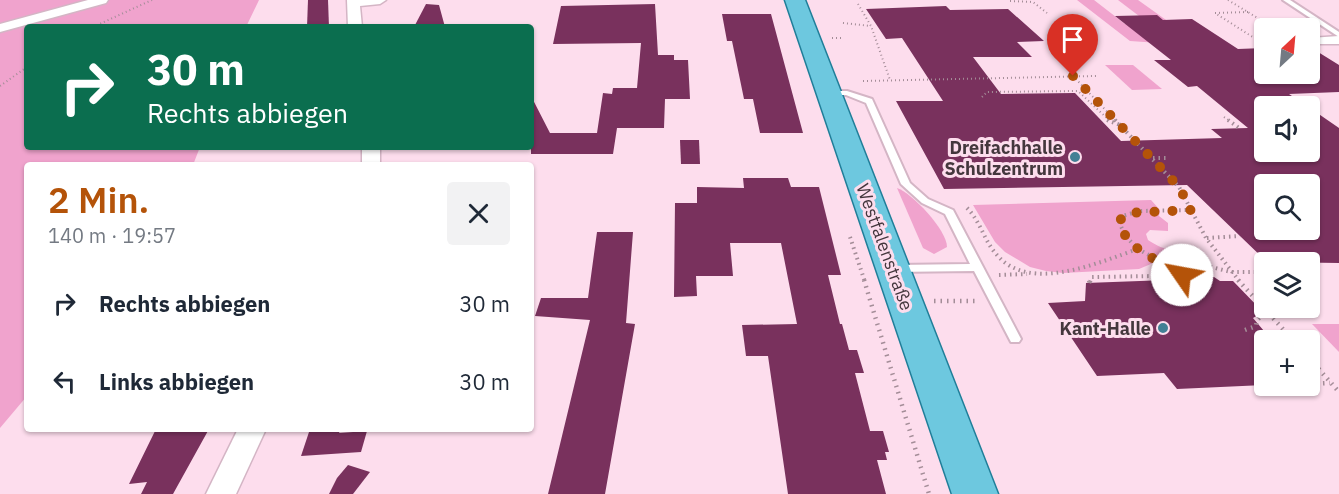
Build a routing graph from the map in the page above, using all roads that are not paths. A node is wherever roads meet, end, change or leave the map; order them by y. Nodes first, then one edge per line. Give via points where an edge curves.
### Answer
1 (102, 0) edge
2 (380, 0) edge
3 (795, 0) edge
4 (1286, 0) edge
5 (353, 2) edge
6 (355, 24) edge
7 (0, 28) edge
8 (1339, 35) edge
9 (1339, 40) edge
10 (1320, 41) edge
11 (829, 93) junction
12 (892, 270) junction
13 (980, 271) junction
14 (1016, 339) dead end
15 (251, 432) edge
16 (221, 494) edge
17 (975, 494) edge

1 - 7 street
2 - 5 street
3 - 11 main road, Westfalenstraße
4 - 8 lane
5 - 6 street
9 - 10 street
11 - 12 main road, Westfalenstraße
11 - 13 lane via 848,93 869,101 906,184 925,201 949,212
12 - 13 lane
12 - 17 main road, Westfalenstraße
13 - 14 lane
15 - 16 street

